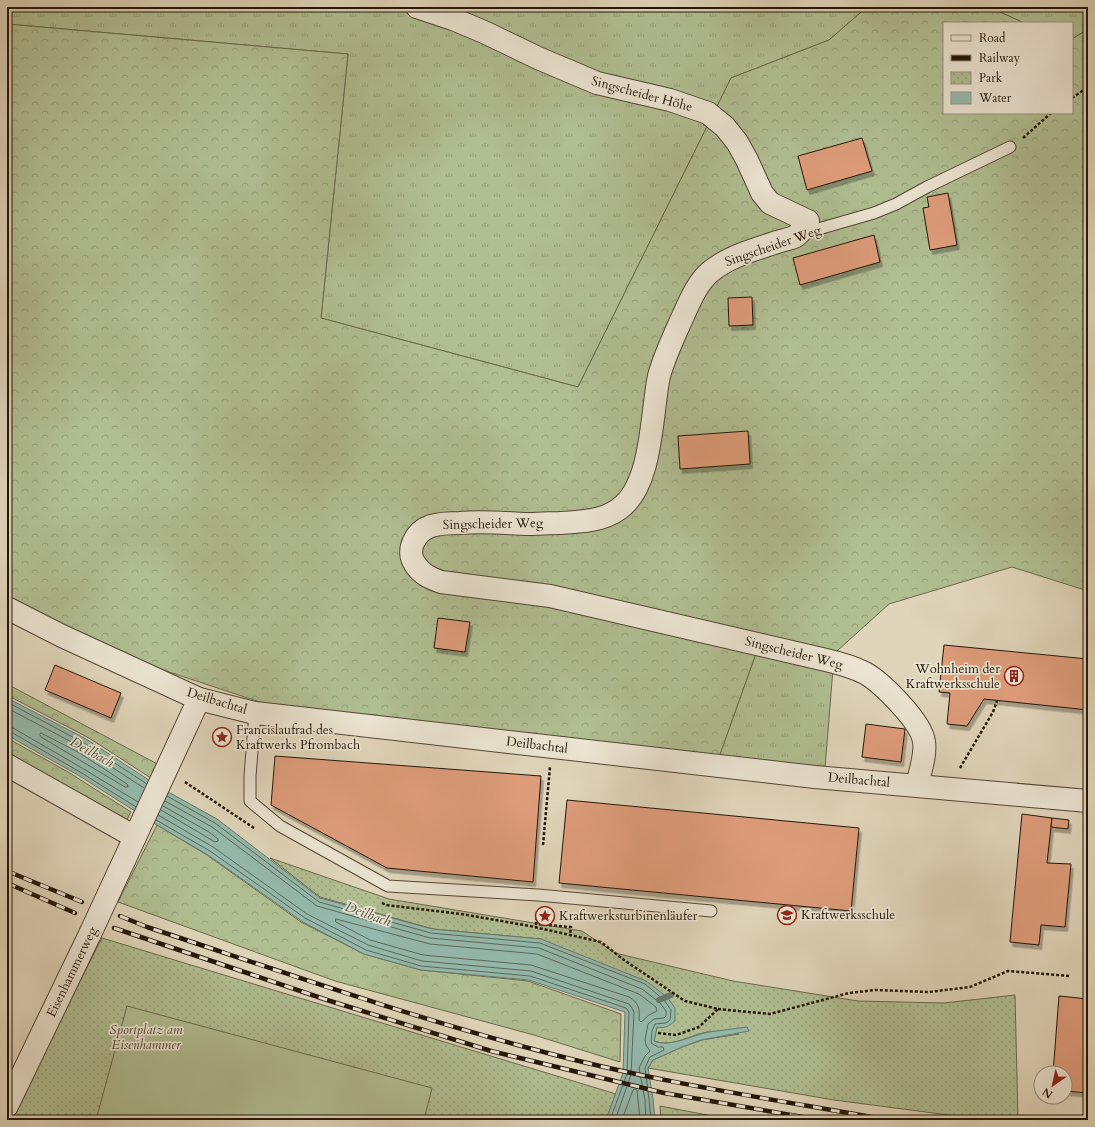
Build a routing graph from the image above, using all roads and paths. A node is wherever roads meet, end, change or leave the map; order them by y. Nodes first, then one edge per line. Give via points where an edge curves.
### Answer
1 (417, 7) edge
2 (1088, 87) edge
3 (1073, 97) edge
4 (1050, 114) edge
5 (1010, 147) joint
6 (796, 236) junction
7 (7, 608) edge
8 (199, 699) junction
9 (997, 701) dead end
10 (255, 713) junction
11 (7, 765) edge
12 (917, 785) junction
13 (548, 786) dead end
14 (948, 788) junction
15 (1088, 801) edge
16 (138, 830) junction
17 (543, 844) dead end
18 (538, 895) junction
19 (712, 911) dead end
20 (570, 935) dead end
21 (624, 960) dead end
22 (1070, 976) dead end
23 (718, 1009) junction
24 (658, 1033) dead end
25 (7, 1106) edge

1 - 6 street, Singscheider Höhe via 484,32 596,83 670,100 708,113 725,127 737,142 762,193 770,203 808,221
2 - 3 path
4 - 5 path via 1026,137
5 - 6 lane, Singscheider Weg via 896,204
6 - 12 street, Singscheider Weg via 732,257 709,272 694,292 660,374 650,443 641,480 633,495 620,509 583,522 439,524 425,529 415,539 410,553 419,571 441,582 550,596 826,660 864,672 891,694 920,730 924,742
7 - 8 street, Deilbachtal
8 - 10 street, Deilbachtal
8 - 16 street, Eisenhammerweg
9 - 14 path
10 - 12 street, Deilbachtal via 815,776
10 - 18 lane via 250,802 280,826 388,886
11 - 16 street
12 - 14 street, Deilbachtal
13 - 17 path
14 - 15 street, Deilbachtal
16 - 25 street, Eisenhammerweg, bridge
18 - 19 lane
18 - 20 path via 536,924 571,927
21 - 23 path via 685,1002
22 - 23 path via 1008,971 970,987 929,992 875,990 849,993 770,1014
23 - 24 path via 699,1027 676,1035

